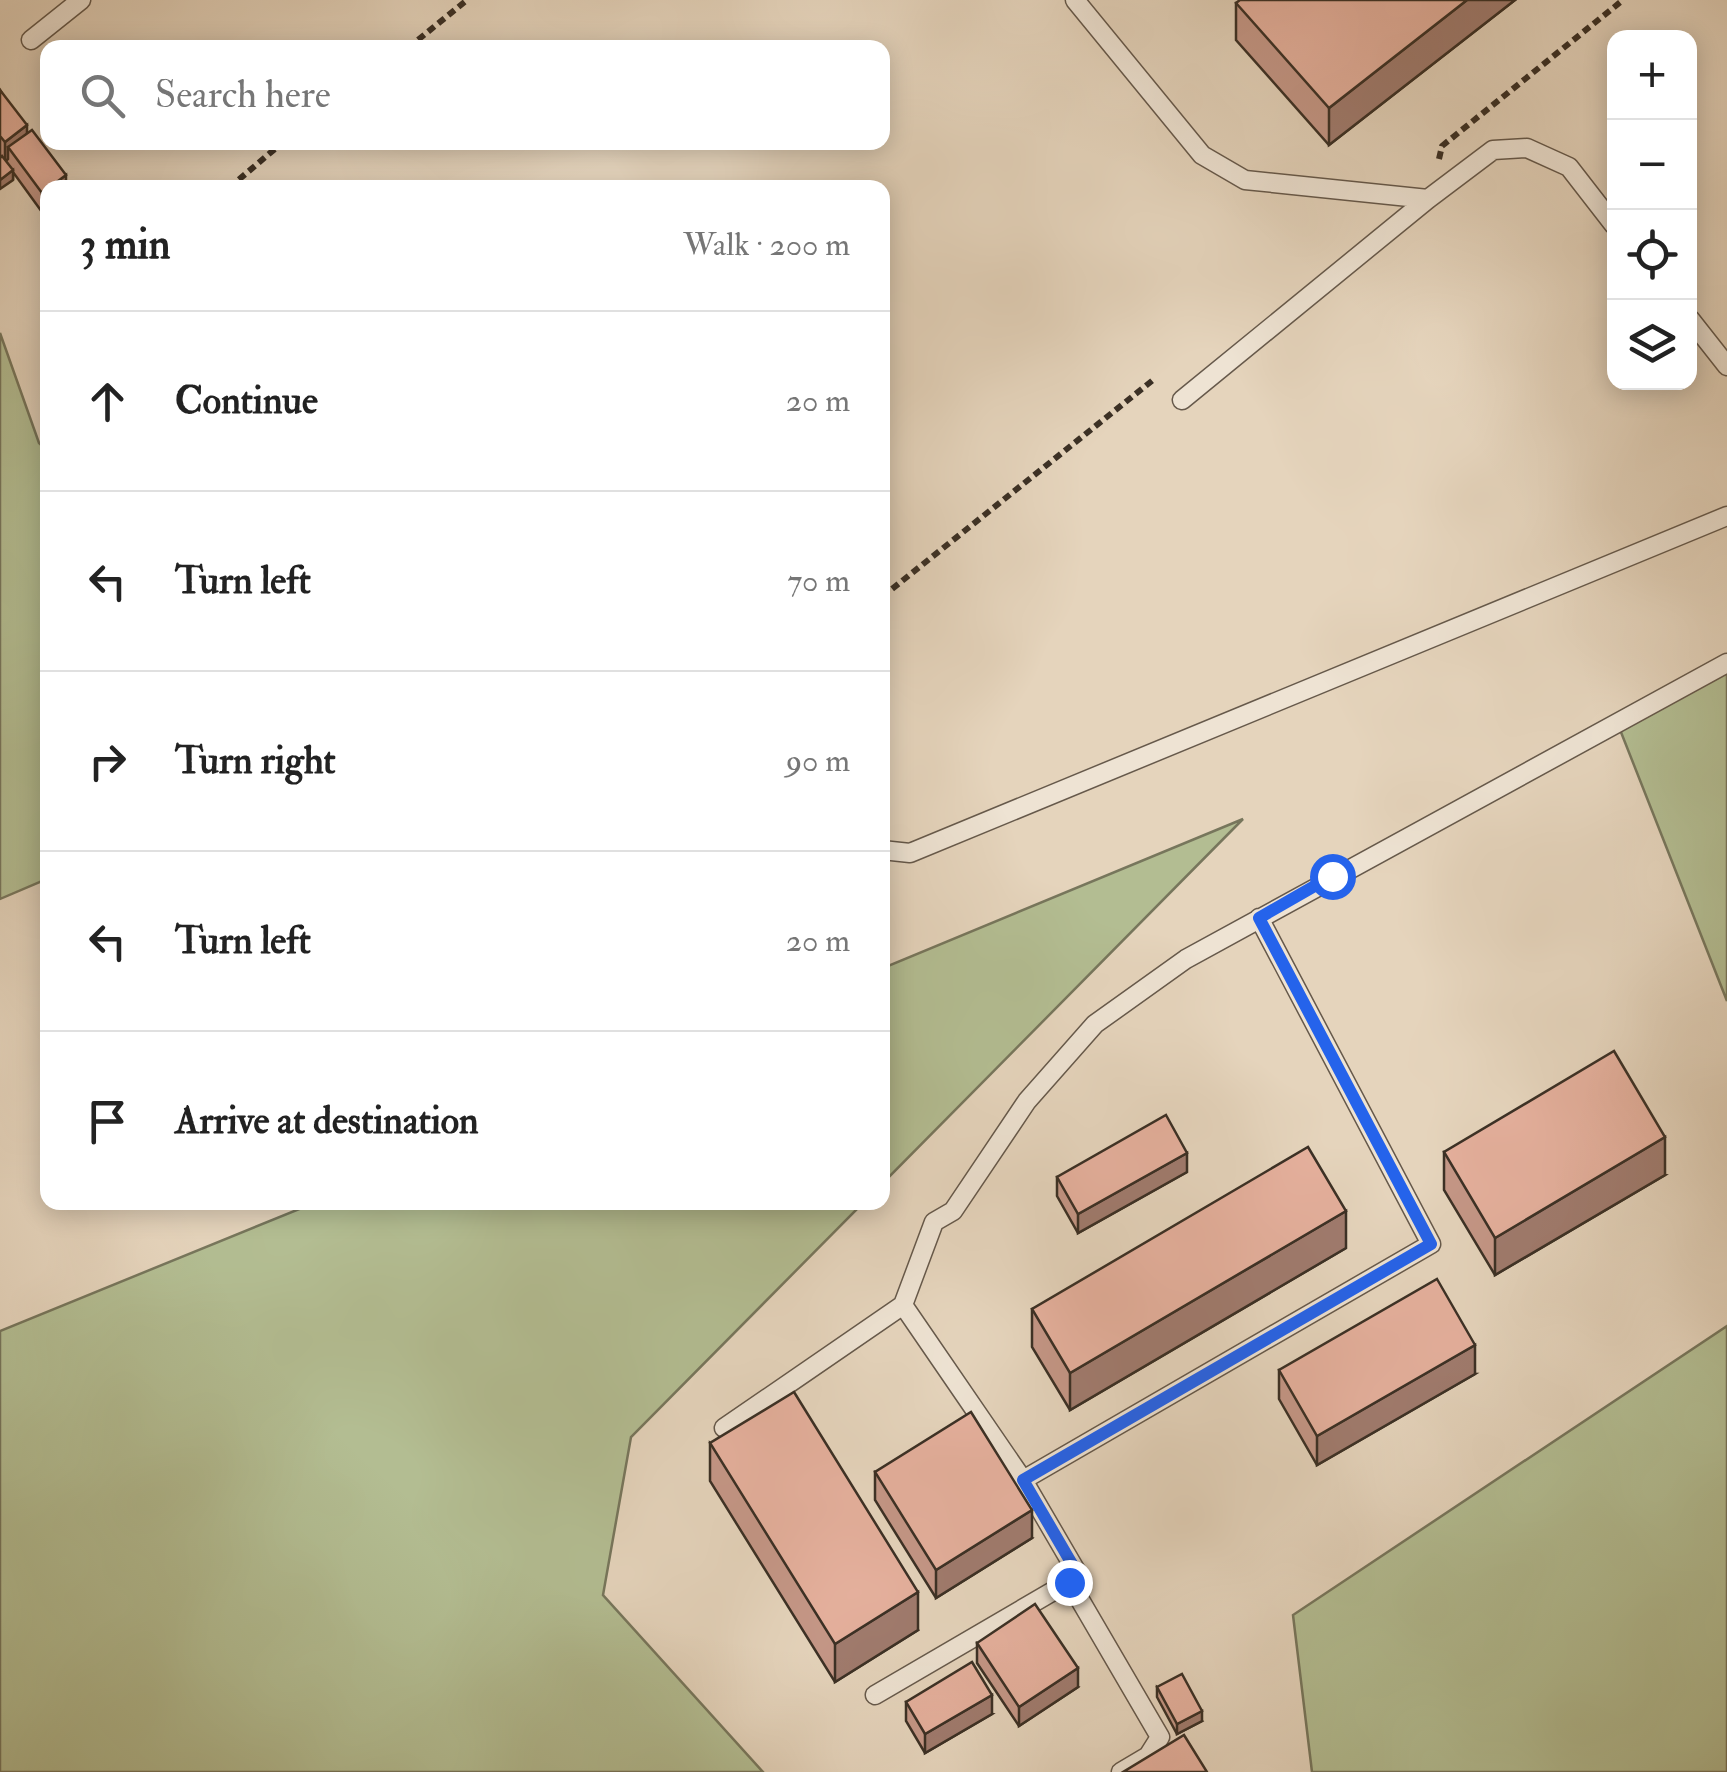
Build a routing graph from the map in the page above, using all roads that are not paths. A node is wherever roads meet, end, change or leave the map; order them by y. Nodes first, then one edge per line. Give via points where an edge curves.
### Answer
1 (82, 0) edge
2 (1075, 0) edge
3 (31, 40) dead end
4 (1428, 199) junction
5 (1607, 216) edge
6 (1697, 328) edge
7 (1727, 366) edge
8 (1182, 400) dead end
9 (1727, 516) edge
10 (1727, 663) edge
11 (890, 851) edge
12 (1259, 918) junction
13 (903, 1306) junction
14 (724, 1428) dead end
15 (1023, 1480) junction
16 (1069, 1582) junction
17 (875, 1696) dead end
18 (1121, 1772) edge

1 - 3 lane
2 - 4 lane via 1202,155 1245,180
4 - 5 lane via 1494,150 1528,148 1568,167
4 - 8 lane
6 - 7 lane
9 - 11 lane via 910,852
10 - 12 lane
12 - 13 lane via 1186,959 1095,1024 1027,1101 953,1210 934,1222
12 - 15 lane via 1431,1244
13 - 14 lane
13 - 15 lane
15 - 16 lane via 1079,1576
16 - 17 lane
16 - 18 lane via 1160,1738 1148,1756

